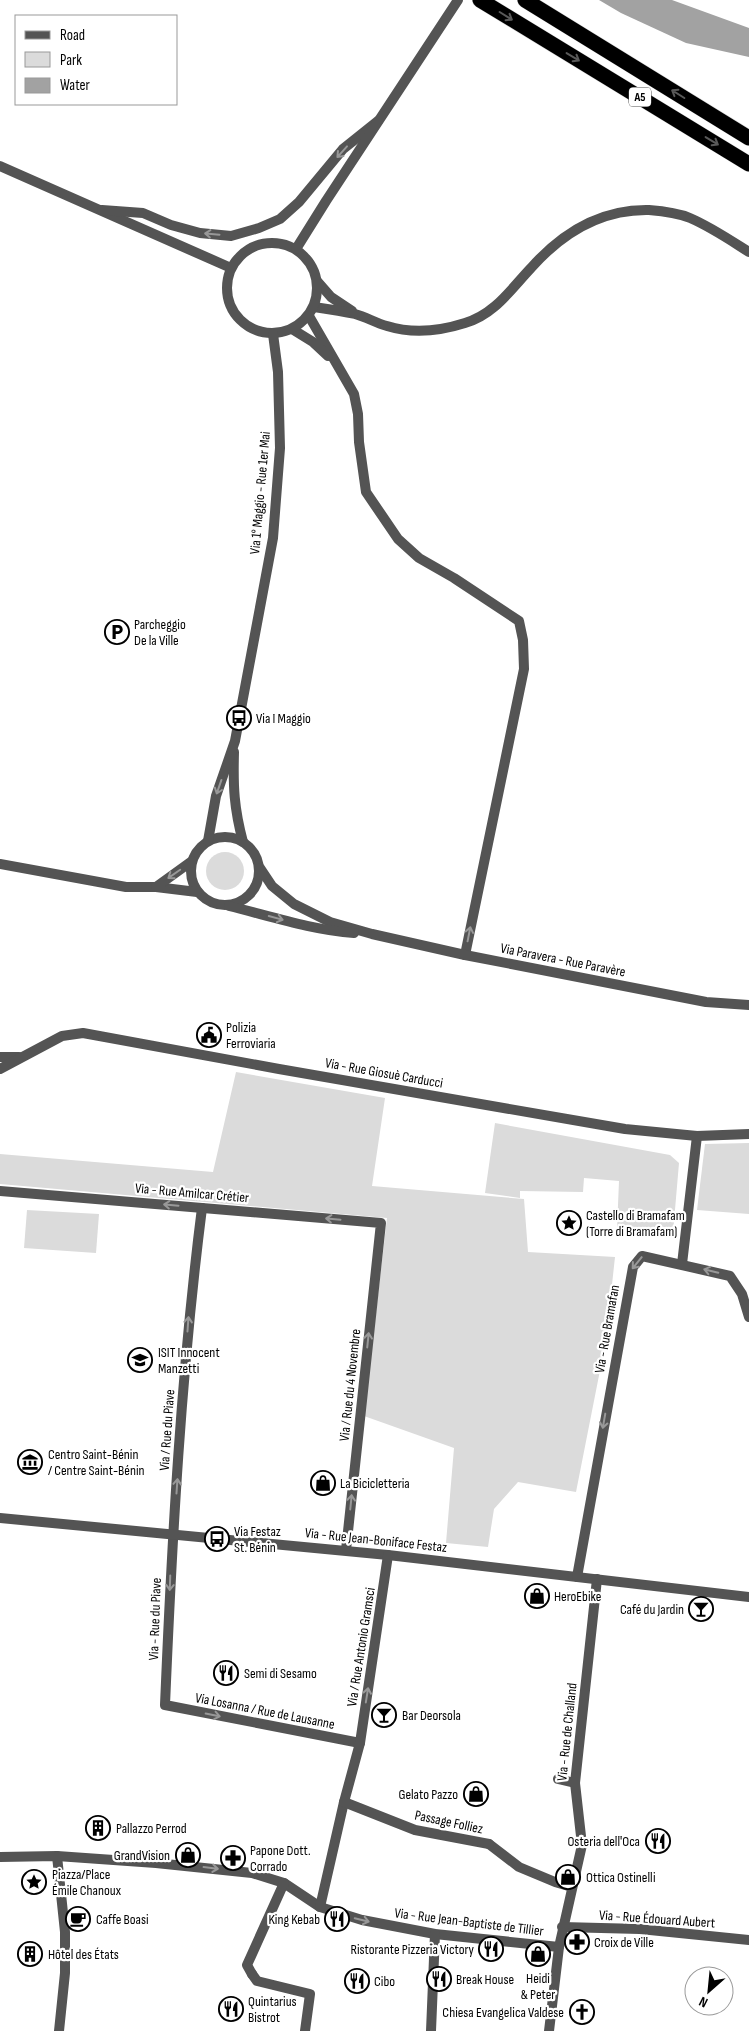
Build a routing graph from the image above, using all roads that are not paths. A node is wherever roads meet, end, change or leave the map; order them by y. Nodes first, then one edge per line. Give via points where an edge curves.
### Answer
1 (458, 0) edge
2 (480, 0) edge
3 (525, 0) edge
4 (378, 120) junction
5 (749, 138) edge
6 (749, 164) edge
7 (0, 166) edge
8 (102, 210) junction
9 (296, 250) junction
10 (749, 252) edge
11 (231, 268) junction
12 (317, 281) junction
13 (311, 311) junction
14 (357, 314) junction
15 (292, 329) junction
16 (273, 334) junction
17 (338, 365) junction
18 (235, 741) junction
19 (208, 841) junction
20 (243, 842) junction
21 (192, 862) junction
22 (0, 864) edge
23 (260, 868) junction
24 (156, 887) junction
25 (197, 892) junction
26 (229, 906) junction
27 (372, 934) junction
28 (465, 956) junction
29 (749, 1005) edge
30 (0, 1057) edge
31 (20, 1057) junction
32 (0, 1069) edge
33 (749, 1134) edge
34 (697, 1136) junction
35 (0, 1190) edge
36 (202, 1208) junction
37 (381, 1223) joint
38 (682, 1264) junction
39 (749, 1317) edge
40 (0, 1518) edge
41 (174, 1535) junction
42 (346, 1550) junction
43 (388, 1555) junction
44 (577, 1577) junction
45 (597, 1578) junction
46 (749, 1597) edge
47 (165, 1705) joint
48 (360, 1743) junction
49 (558, 1778) dead end
50 (575, 1783) junction
51 (344, 1802) junction
52 (57, 1856) junction
53 (0, 1857) edge
54 (284, 1883) junction
55 (572, 1887) junction
56 (320, 1907) junction
57 (562, 1927) junction
58 (435, 1934) junction
59 (749, 1940) edge
60 (559, 1947) junction
61 (59, 2031) edge
62 (305, 2031) edge
63 (431, 2031) edge
64 (549, 2031) edge

1 - 4 street
2 -> 6 highway, A5
5 -> 3 highway, A5
4 -> 8 street via 343,149 299,202 280,219 259,228 231,236 200,233 144,213
4 - 9 street
7 - 8 street
8 - 11 street
9 - 11 street via 276,243 254,246
9 - 12 street via 309,262
10 - 14 street via 688,217 660,210 632,210 588,223 556,243 507,296 486,314 468,323 430,330 404,330
11 - 16 street via 226,288 234,312 252,330
12 - 13 street via 317,294
12 - 14 street via 331,297
13 - 14 street
13 - 15 street
13 - 17 street
15 - 16 street
15 - 17 street via 313,342
16 - 18 street, Via 1° Maggio - Rue 1er Mai via 278,372 280,448 273,538
28 -> 17 street via 524,669 519,621 418,558 398,539 366,492 354,394
18 -> 19 street, Via 1° Maggio - Rue 1er Mai via 216,796
18 - 20 street, Via 1° Maggio - Rue 1er Mai via 235,811
19 - 20 street via 232,837
19 - 21 street
20 - 23 street via 257,858
21 -> 24 street
21 - 25 street via 190,872
22 - 24 street via 126,887
23 - 26 street via 252,893 242,902
23 - 27 street, Via Paravera - Rue Paravère via 272,886 294,904 330,922
24 - 25 street
25 - 26 street via 211,903
26 -> 27 street, Via Paravera - Rue Paravère via 336,932
27 - 28 street, Via Paravera - Rue Paravère
28 - 29 street, Via Paravera - Rue Paravère via 706,1002
30 - 31 street
31 - 32 street, Via - Rue Giosuè Carducci
31 - 34 street, Via - Rue Giosuè Carducci via 62,1036 83,1033 607,1126
33 - 34 street, Via - Rue Giosuè Carducci
34 - 38 street
36 -> 35 street, Via - Rue Amilcar Crétier
37 -> 36 street, Via - Rue Amilcar Crétier
41 -> 36 street, Via / Rue du Piave via 190,1300
42 -> 37 street, Via / Rue du 4 Novembre
39 -> 38 street via 742,1294 730,1276
38 -> 44 street, Via - Rue Bramafan via 642,1256 632,1266
40 - 41 street, Via - Rue Jean-Boniface Festaz
41 - 42 street, Via - Rue Jean-Boniface Festaz
41 -> 47 street, Via - Rue du Piave
42 - 43 street, Via - Rue Jean-Boniface Festaz
43 - 44 street, Via - Rue Jean-Boniface Festaz
48 -> 43 street, Via / Rue Antonio Gramsci via 367,1668
44 - 45 street, Via - Rue Jean-Boniface Festaz
45 - 46 street, Via - Rue Jean-Boniface Festaz
45 - 50 street, Via - Rue de Challand
47 -> 48 street, Via Losanna / Rue de Lausanne
48 - 51 street, Via / Rue Antonio Gramsci
49 - 50 street
50 - 55 street, Via - Rue de Challand via 582,1845
51 - 55 street, Passage Folliez via 415,1830 489,1844 519,1868
51 - 56 street, Via / Rue Antonio Gramsci
52 - 53 street, Via - Rue Jean-Baptiste de Tillier
52 -> 54 street, Via - Rue Jean-Baptiste de Tillier via 204,1867 252,1873
52 - 61 street via 65,1932
54 - 56 street, Via - Rue Jean-Baptiste de Tillier
54 - 62 street via 247,1965 257,1981 310,1994
55 - 57 street, Via - Rue de Challand
56 -> 58 street, Via - Rue Jean-Baptiste de Tillier via 362,1920
57 - 59 street, Via - Rue Édouard Aubert via 640,1929
57 - 60 street, Via - Rue de Challand
58 - 60 street, Via - Rue Jean-Baptiste de Tillier
58 - 63 street
60 - 64 street, Via - Rue de Challand

